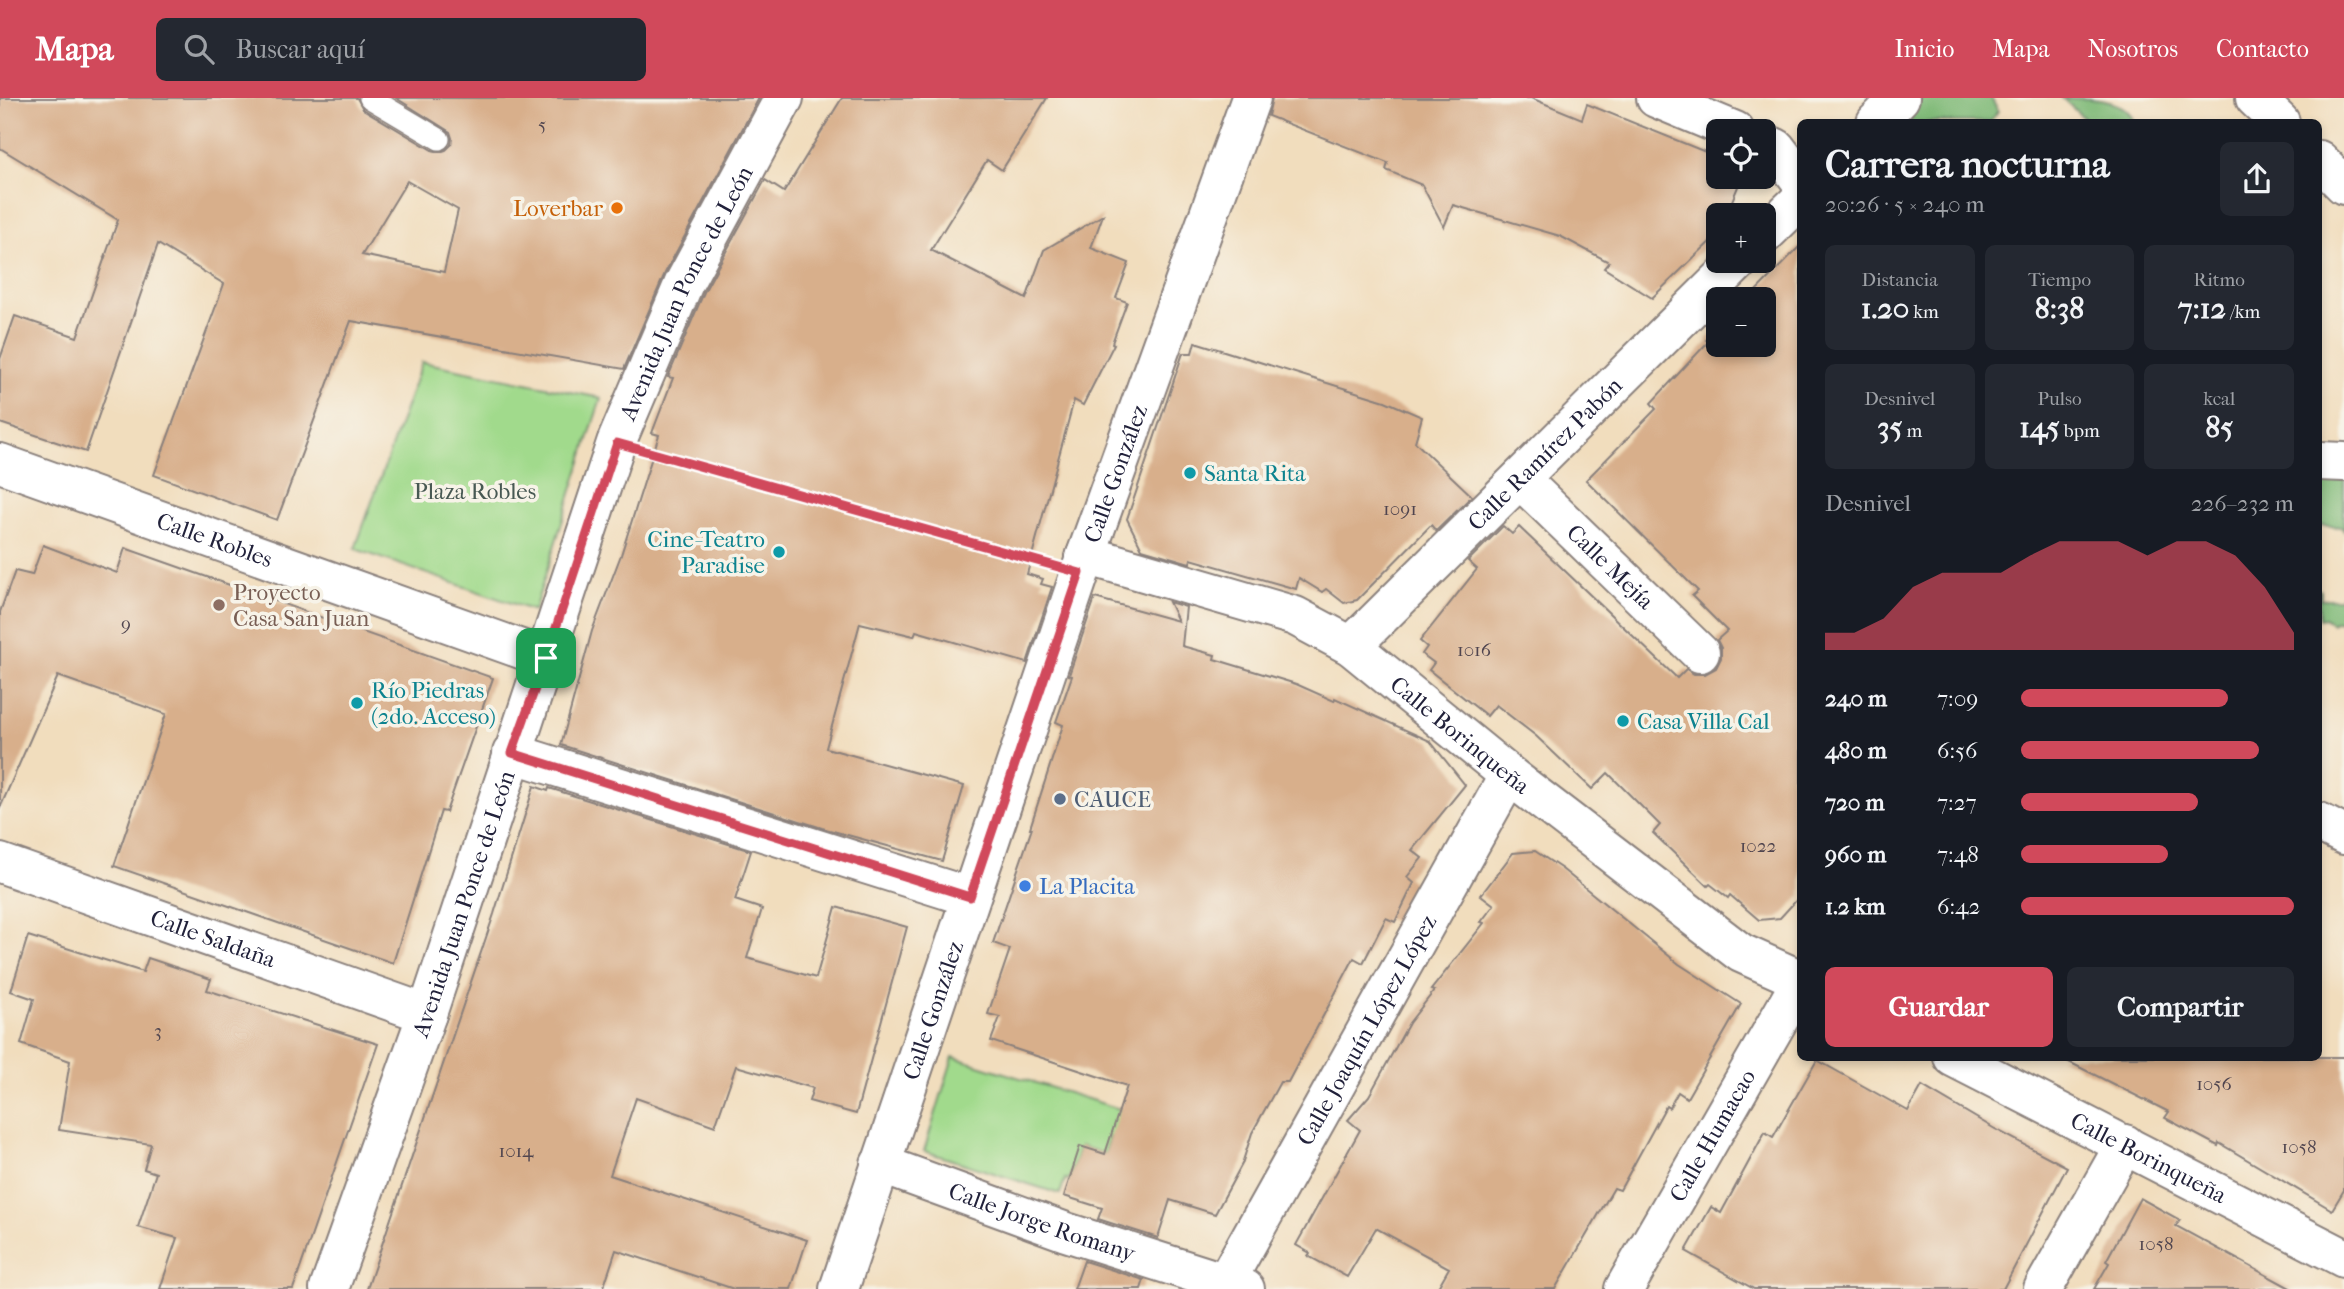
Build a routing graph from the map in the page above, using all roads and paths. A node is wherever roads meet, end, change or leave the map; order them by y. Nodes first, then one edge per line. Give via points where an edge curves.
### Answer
1 (370, 98) edge
2 (784, 98) edge
3 (1251, 98) edge
4 (1656, 98) edge
5 (1900, 98) edge
6 (2255, 98) edge
7 (1706, 119) edge
8 (1879, 119) edge
9 (2277, 119) edge
10 (439, 138) dead end
11 (1776, 148) edge
12 (2322, 163) edge
13 (1797, 176) edge
14 (2344, 185) edge
15 (1797, 203) edge
16 (1776, 223) edge
17 (1727, 273) edge
18 (617, 443) junction
19 (2322, 461) edge
20 (0, 463) edge
21 (2344, 463) edge
22 (1520, 479) junction
23 (1083, 564) junction
24 (1351, 646) junction
25 (1700, 653) dead end
26 (546, 658) junction
27 (512, 753) junction
28 (1509, 775) junction
29 (2322, 824) edge
30 (2344, 835) edge
31 (0, 863) edge
32 (970, 897) junction
33 (1797, 979) edge
34 (1797, 988) edge
35 (426, 1014) junction
36 (1961, 1061) edge
37 (2125, 1144) junction
38 (880, 1164) junction
39 (2344, 1258) edge
40 (1235, 1286) edge
41 (328, 1289) edge
42 (839, 1289) edge
43 (1624, 1289) edge
44 (2043, 1289) edge

1 - 10 lane
2 - 18 street, Avenida Juan Ponce de León via 684,283
3 - 23 street, Calle González
4 - 7 street
5 - 8 street
6 - 9 street
11 - 13 street
12 - 14 street
15 - 16 street
17 - 22 street, Calle Ramírez Pabón
18 - 23 path
18 - 26 street, Avenida Juan Ponce de León
19 - 21 street
20 - 26 street, Calle Robles
22 - 24 street, Calle Ramírez Pabón
22 - 25 street, Calle Mejía
23 - 24 street, Calle Borinqueña via 1295,616
23 - 32 street, Calle González
24 - 28 street, Calle Borinqueña
26 - 27 street, Avenida Juan Ponce de León
27 - 32 street
27 - 35 street, Avenida Juan Ponce de León
28 - 33 street, Calle Borinqueña via 1741,953
28 - 40 street, Calle Joaquín López López
29 - 30 street
31 - 35 street, Calle Saldaña
32 - 38 street, Calle González
34 - 43 street, Calle Humacao
35 - 41 street, Avenida Juan Ponce de León
36 - 37 street, Calle Borinqueña
37 - 39 street, Calle Borinqueña
37 - 44 street
38 - 40 street, Calle Jorge Romany via 1066,1232
38 - 42 street, Calle González

